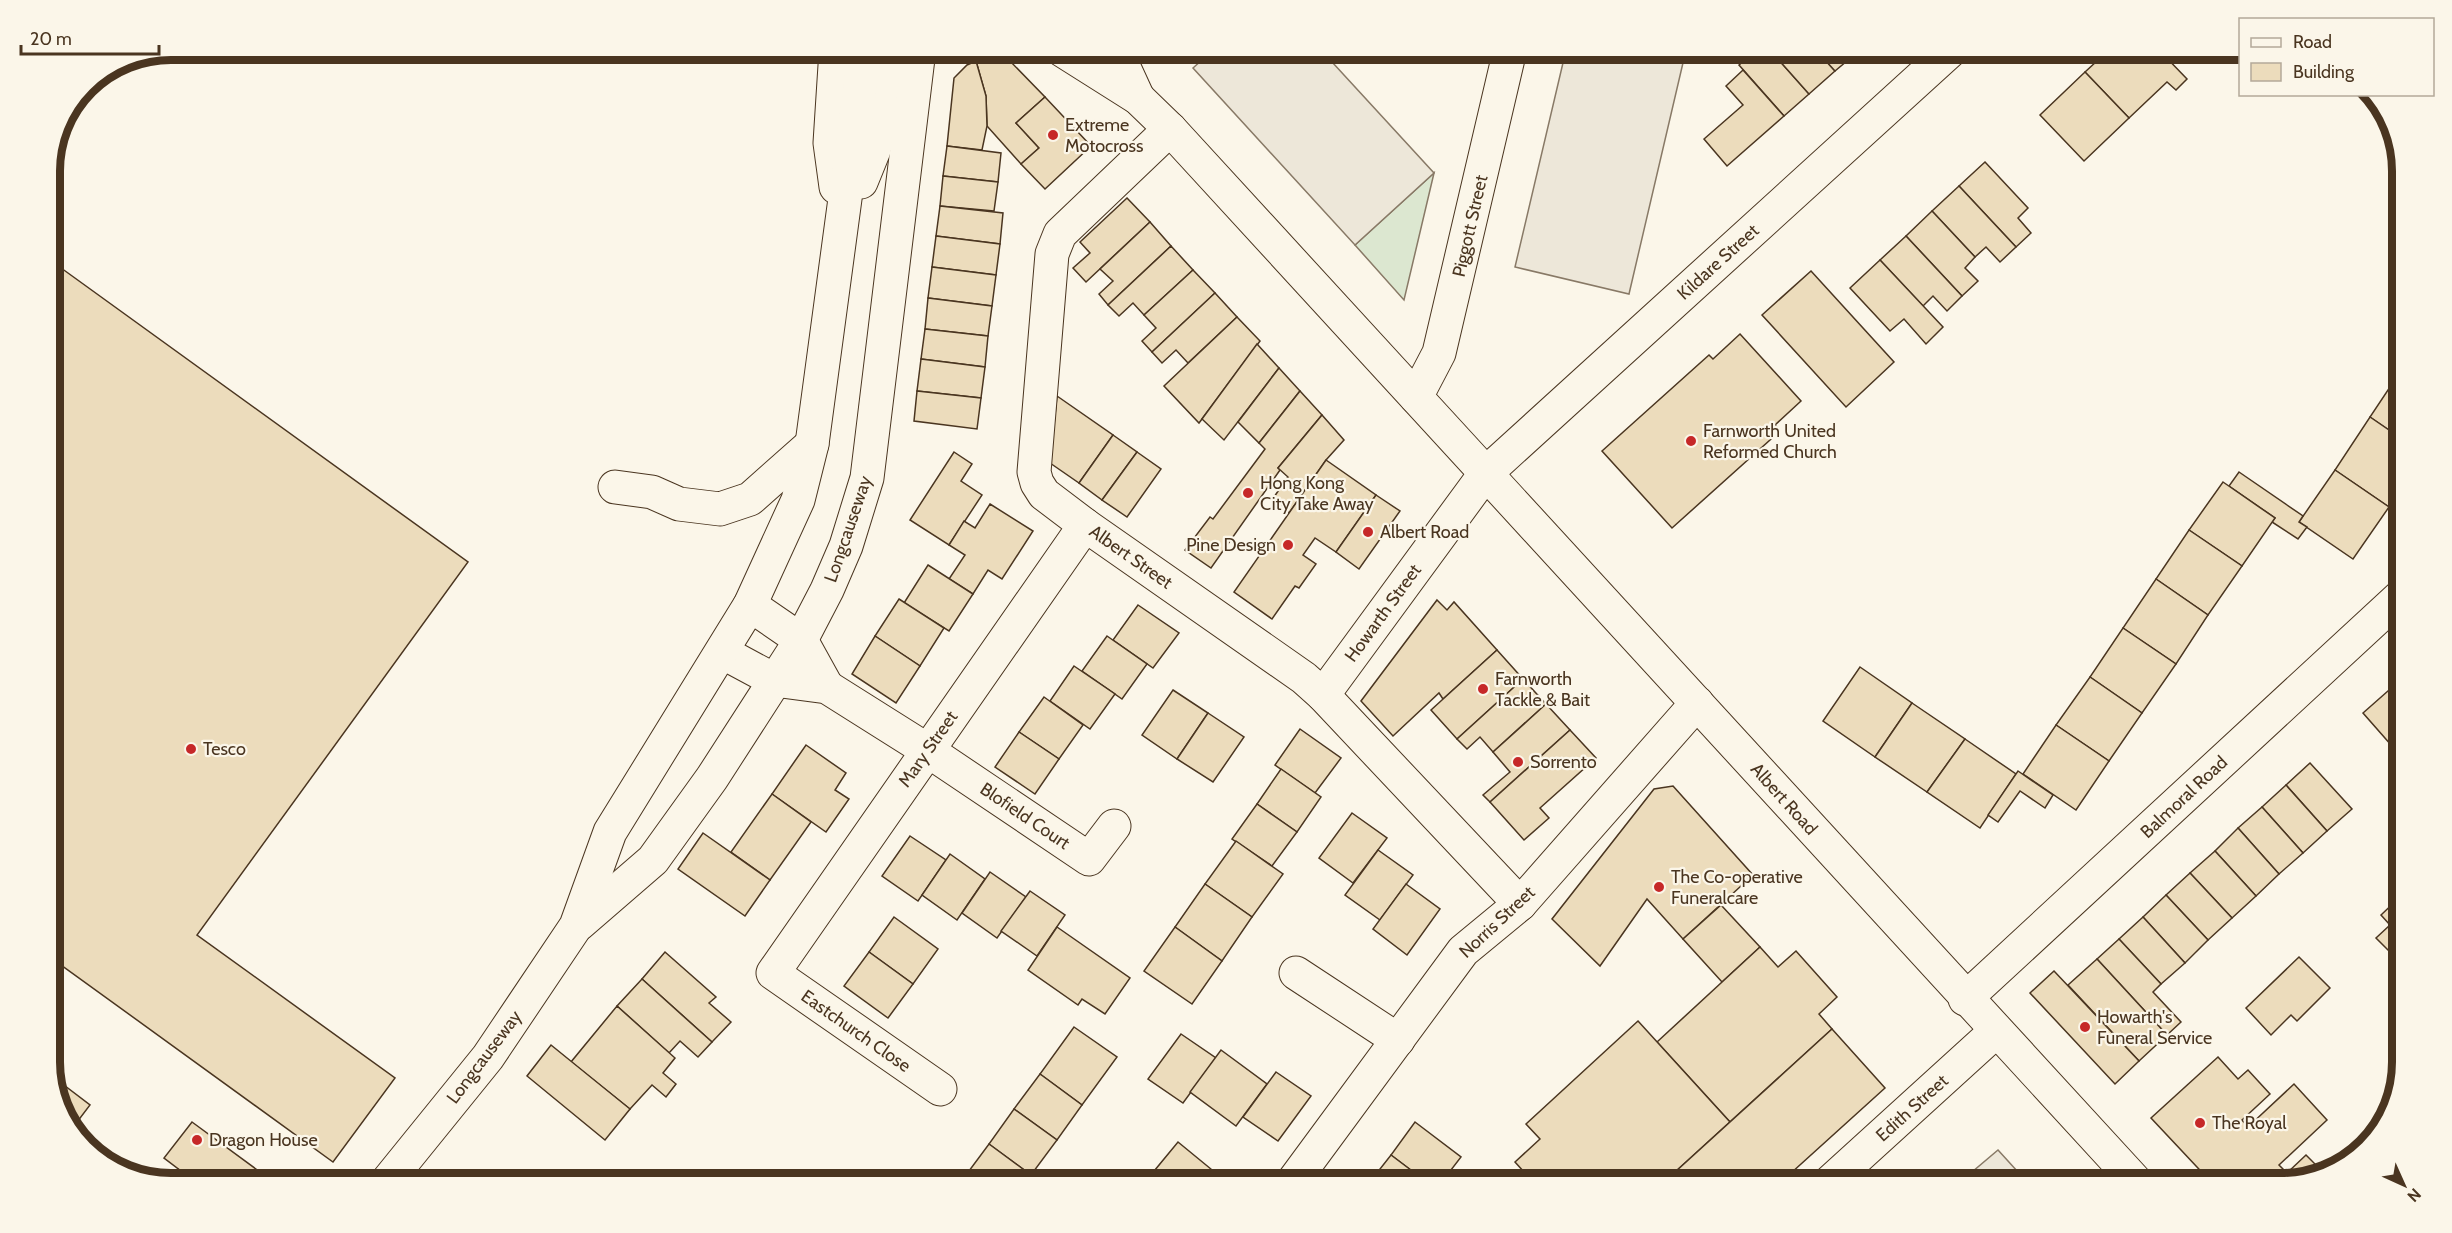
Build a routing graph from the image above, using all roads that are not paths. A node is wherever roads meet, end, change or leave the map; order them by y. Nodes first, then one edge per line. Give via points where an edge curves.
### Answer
1 (836, 60) edge
2 (864, 60) edge
3 (895, 60) edge
4 (919, 60) edge
5 (1078, 60) edge
6 (1121, 60) edge
7 (1508, 60) edge
8 (1940, 60) edge
9 (1138, 98) junction
10 (1170, 129) junction
11 (842, 227) junction
12 (1416, 398) junction
13 (812, 444) junction
14 (1485, 474) junction
15 (615, 487) dead end
16 (1085, 525) junction
17 (2392, 604) edge
18 (750, 605) junction
19 (801, 640) junction
20 (722, 652) junction
21 (774, 680) junction
22 (827, 687) junction
23 (1323, 694) junction
24 (1697, 703) junction
25 (927, 750) junction
26 (1114, 826) dead end
27 (1520, 904) junction
28 (576, 926) junction
29 (1296, 972) dead end
30 (772, 973) joint
31 (1965, 999) junction
32 (1995, 1032) junction
33 (1398, 1040) junction
34 (940, 1089) dead end
35 (395, 1173) edge
36 (1300, 1173) edge
37 (1841, 1173) edge
38 (2127, 1173) edge

1 - 11 street via 830,142
2 - 11 street, Longcauseway
3 - 11 street via 874,150
4 - 19 street, Longcauseway via 867,478 846,546
5 - 9 street, Albert Road
6 - 9 street, Albert Road
7 - 12 street, Piggott Street via 1439,353
8 - 14 street, Kildare Street
9 - 10 street, Albert Road
10 - 12 street, Albert Road
10 - 16 street, Albert Street via 1060,234 1052,254 1034,472 1044,494
11 - 13 street, Longcauseway
12 - 14 street, Albert Road
13 - 15 street via 750,499 720,509 680,504 652,492
13 - 18 street, Longcauseway via 798,500
14 - 23 street, Howarth Street
14 - 24 street, Albert Road
16 - 23 street, Albert Street
16 - 25 street, Mary Street
17 - 31 street, Balmoral Road
18 - 19 street
18 - 20 street, Longcauseway
19 - 21 street, Longcauseway
19 - 22 street
20 - 21 street
20 - 28 street, Longcauseway via 610,832
21 - 22 street
21 - 28 street, Longcauseway via 712,778 652,860
22 - 25 street
23 - 27 street, Albert Street
24 - 27 street, Norris Street
24 - 31 street, Albert Road
25 - 26 street, Blofield Court via 1089,859
25 - 30 street, Mary Street
27 - 33 street, Norris Street via 1463,951
28 - 35 street, Longcauseway via 488,1057
29 - 33 street
30 - 34 street, Eastchurch Close
31 - 32 street, Albert Road
32 - 37 street, Edith Street
32 - 38 street, Albert Road
33 - 36 street, Norris Street

